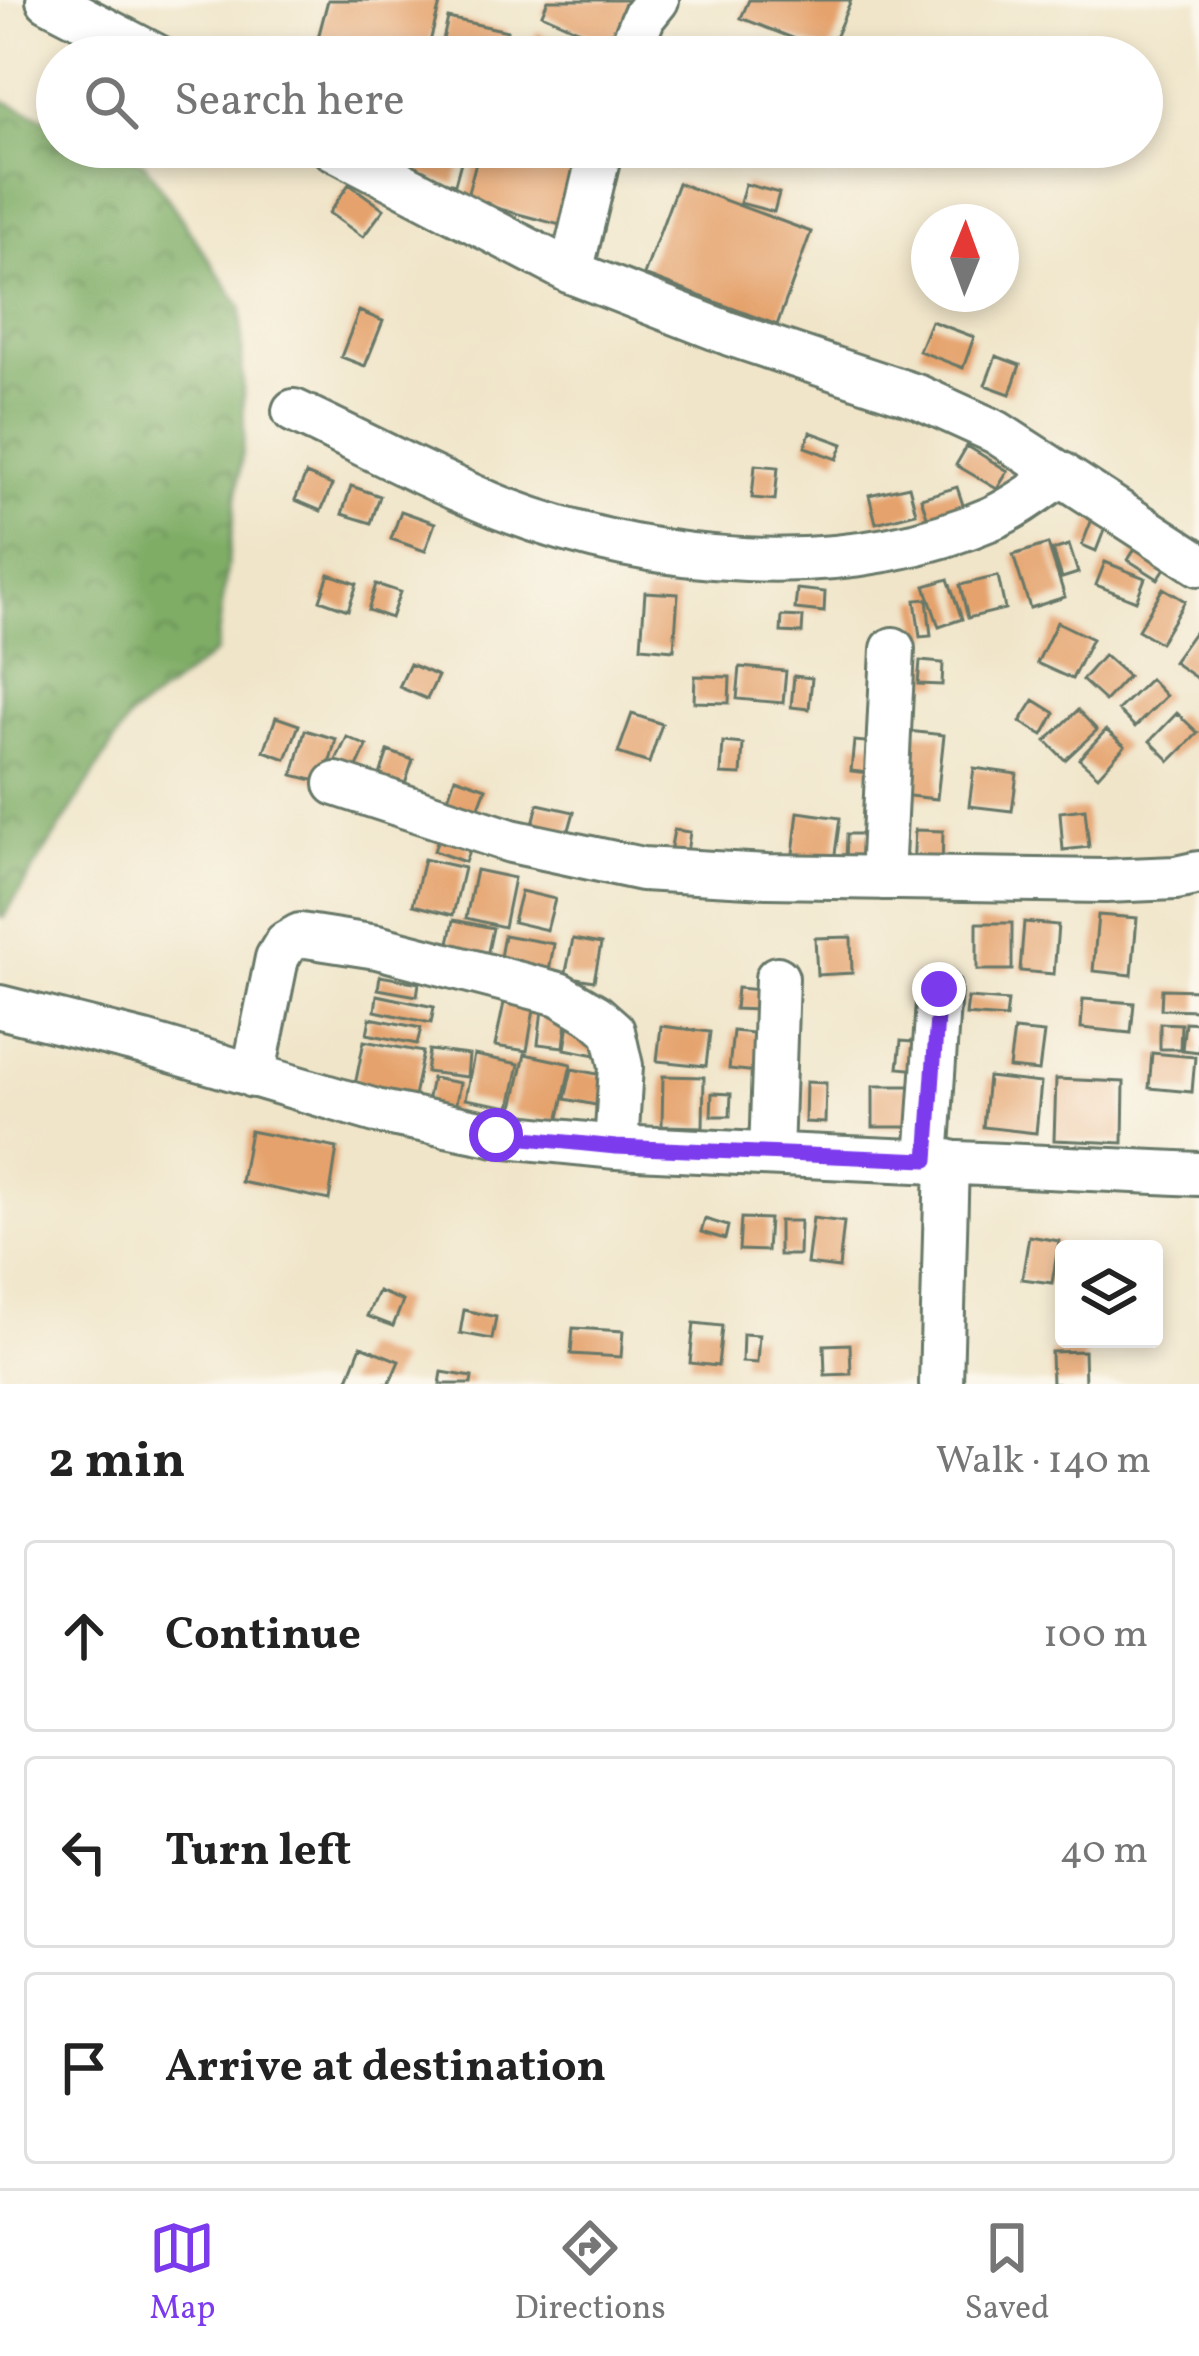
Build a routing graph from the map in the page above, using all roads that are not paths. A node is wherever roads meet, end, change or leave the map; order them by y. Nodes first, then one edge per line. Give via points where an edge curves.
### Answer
1 (48, 0) edge
2 (657, 0) edge
3 (117, 36) edge
4 (636, 36) edge
5 (371, 168) edge
6 (596, 168) edge
7 (571, 272) junction
8 (294, 411) dead end
9 (1062, 474) junction
10 (1199, 563) edge
11 (892, 649) dead end
12 (337, 784) dead end
13 (1199, 873) edge
14 (881, 878) junction
15 (777, 978) dead end
16 (939, 989) dead end
17 (18, 1012) edge
18 (253, 1076) junction
19 (616, 1147) junction
20 (771, 1154) junction
21 (937, 1161) junction
22 (1199, 1174) edge
23 (940, 1384) edge

1 - 3 street
2 - 4 street
5 - 7 street
6 - 7 street
7 - 9 street via 919,397
8 - 9 street via 500,507 585,536 765,561 931,539 996,516
9 - 10 street
11 - 14 street
12 - 14 street via 511,841 642,869
13 - 14 street via 1105,881
15 - 20 street
16 - 21 street
17 - 18 street
18 - 19 street via 496,1135
18 - 19 street via 286,944 300,935 376,947 559,994 596,1016 613,1031 621,1066
19 - 20 street
20 - 21 street
21 - 22 street
21 - 23 street

